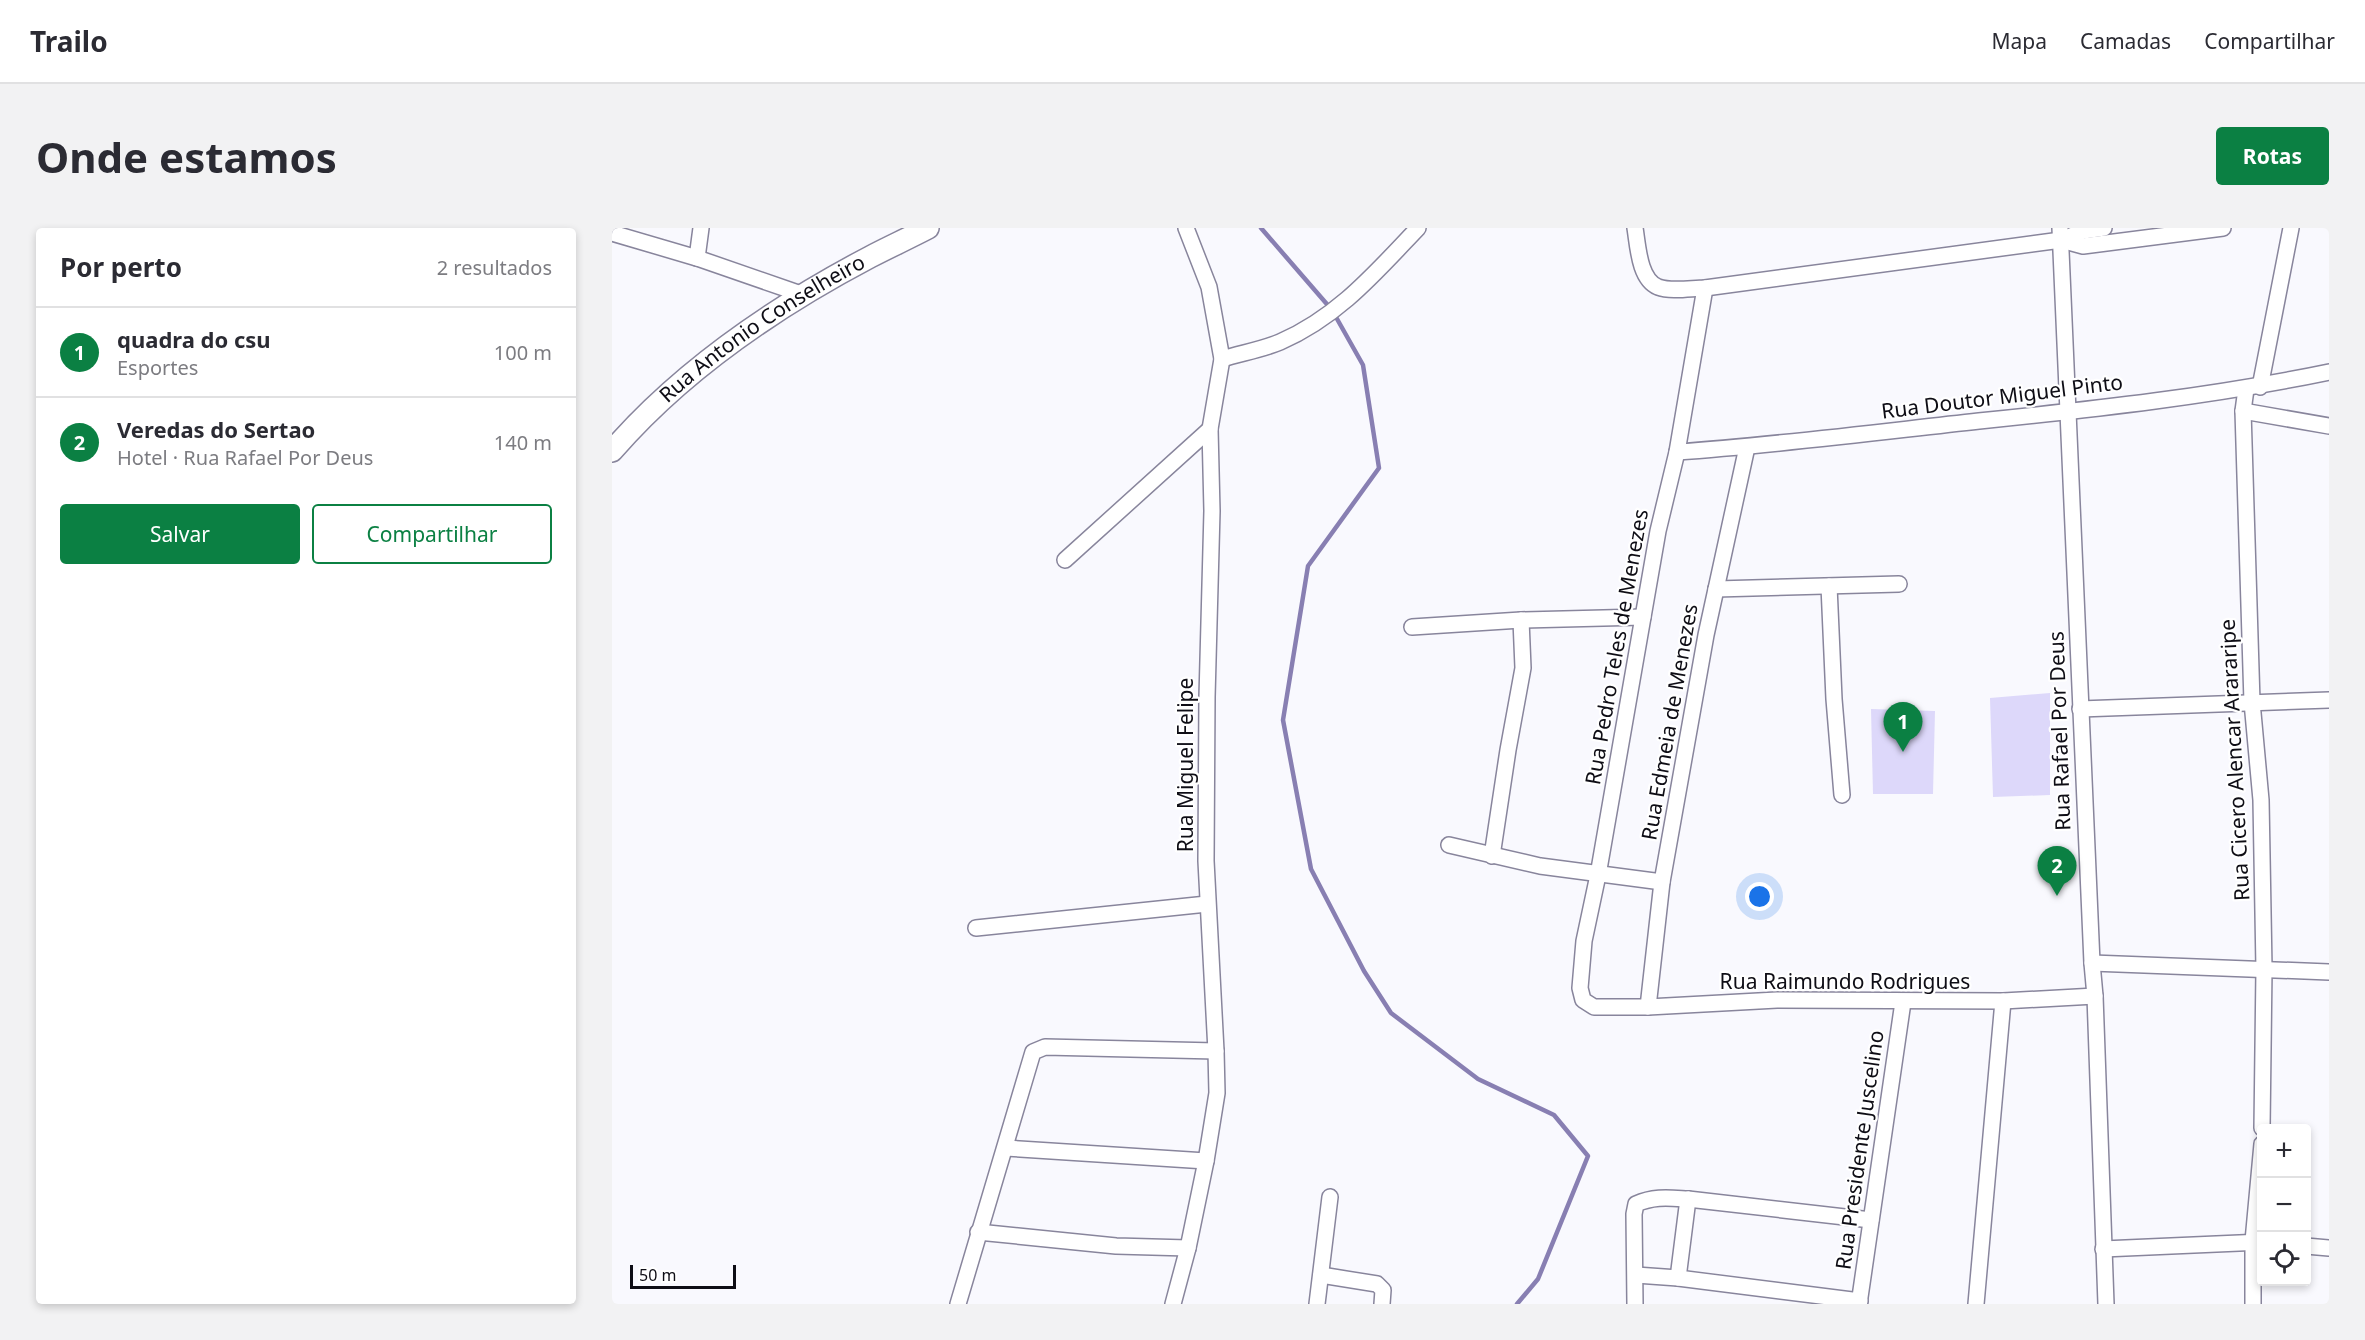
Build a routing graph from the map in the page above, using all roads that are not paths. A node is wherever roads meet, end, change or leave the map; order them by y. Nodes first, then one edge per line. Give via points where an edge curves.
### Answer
1 (701, 228) edge
2 (928, 228) edge
3 (1186, 228) edge
4 (1418, 228) edge
5 (1635, 228) edge
6 (2104, 228) edge
7 (2223, 228) edge
8 (2291, 228) edge
9 (615, 232) edge
10 (2061, 234) edge
11 (697, 258) junction
12 (1705, 288) junction
13 (804, 295) junction
14 (1222, 359) junction
15 (2329, 372) edge
16 (2253, 388) junction
17 (2243, 411) junction
18 (2069, 412) junction
19 (2329, 426) edge
20 (1210, 429) junction
21 (1747, 447) junction
22 (612, 452) edge
23 (1677, 452) junction
24 (1065, 560) dead end
25 (1899, 584) dead end
26 (1829, 586) junction
27 (1716, 589) junction
28 (1643, 617) junction
29 (1521, 620) junction
30 (1412, 627) dead end
31 (2329, 700) edge
32 (2252, 702) junction
33 (2080, 709) junction
34 (1842, 795) dead end
35 (1449, 845) dead end
36 (1492, 856) junction
37 (1598, 875) junction
38 (1662, 882) junction
39 (1207, 904) junction
40 (976, 928) dead end
41 (2092, 963) junction
42 (2264, 969) junction
43 (2329, 972) edge
44 (2096, 996) junction
45 (2003, 1001) junction
46 (1903, 1002) junction
47 (1594, 1007) joint
48 (1648, 1007) junction
49 (1216, 1051) junction
50 (2262, 1124) edge
51 (1006, 1148) junction
52 (1206, 1161) junction
53 (2261, 1178) edge
54 (1330, 1197) dead end
55 (1688, 1199) junction
56 (1871, 1220) junction
57 (978, 1232) junction
58 (2258, 1232) edge
59 (2257, 1242) edge
60 (2311, 1246) edge
61 (1188, 1248) junction
62 (2329, 1248) edge
63 (2103, 1249) junction
64 (2257, 1254) edge
65 (1321, 1275) junction
66 (1636, 1275) junction
67 (1677, 1278) junction
68 (1859, 1303) edge
69 (958, 1304) edge
70 (1173, 1304) edge
71 (1317, 1304) edge
72 (1382, 1304) edge
73 (1635, 1304) edge
74 (1976, 1304) edge
75 (2106, 1304) edge
76 (2253, 1304) edge

1 - 11 street
2 - 13 street, Rua Antonio Conselheiro
3 - 14 street, Rua Miguel Felipe via 1209,287
4 - 14 street via 1349,300 1329,314 1283,340
5 - 12 street via 1638,251 1651,283 1660,288
6 - 10 street
7 - 10 street via 2083,246
8 - 16 street, Rua Cicero Alencar Arararipe
9 - 11 street
10 - 12 street
10 - 18 street, Rua Rafael Por Deus
11 - 13 street
12 - 23 street, Rua Pedro Teles de Menezes
13 - 22 street, Rua Antonio Conselheiro via 735,338 648,413
14 - 20 street, Rua Miguel Felipe
15 - 16 street, Rua Doutor Miguel Pinto
16 - 17 street, Rua Cicero Alencar Arararipe
16 - 18 street, Rua Doutor Miguel Pinto
17 - 19 street
17 - 32 street, Rua Cicero Alencar Arararipe
18 - 21 street, Rua Doutor Miguel Pinto
18 - 33 street, Rua Rafael Por Deus
20 - 24 street
20 - 39 street, Rua Miguel Felipe
21 - 23 street, Rua Doutor Miguel Pinto
21 - 27 street, Rua Edmeia de Menezes
23 - 28 street, Rua Pedro Teles de Menezes
25 - 26 street
26 - 27 street
26 - 34 street
27 - 38 street, Rua Edmeia de Menezes
28 - 29 street
28 - 37 street, Rua Pedro Teles de Menezes
29 - 30 street
29 - 36 street via 1523,668
31 - 32 street
32 - 33 street
32 - 42 street, Rua Cicero Alencar Arararipe via 2261,800
33 - 41 street, Rua Rafael Por Deus
35 - 36 street
36 - 37 street
37 - 38 street
37 - 47 street, Rua Pedro Teles de Menezes via 1584,941 1580,988 1583,1000
38 - 48 street, Rua Edmeia de Menezes
39 - 40 street
39 - 49 street, Rua Miguel Felipe
41 - 42 street
41 - 44 street, Rua Rafael Por Deus
42 - 43 street
42 - 50 street, Rua Cicero Alencar Arararipe
44 - 45 street, Rua Raimundo Rodrigues
44 - 63 street, Rua Rafael Por Deus
45 - 46 street, Rua Raimundo Rodrigues
45 - 74 street
46 - 48 street, Rua Raimundo Rodrigues via 1777,1000
46 - 56 street, Rua Presidente Juscelino
47 - 48 street, Rua Raimundo Rodrigues
49 - 51 street via 1038,1049 1031,1056
49 - 52 street, Rua Miguel Felipe via 1216,1093
51 - 52 street
51 - 57 street
52 - 61 street, Rua Miguel Felipe
53 - 58 street
54 - 65 street
55 - 56 street
55 - 66 street via 1661,1197 1636,1204
55 - 67 street
56 - 68 street, Rua Presidente Juscelino
57 - 61 street via 1093,1244
57 - 69 street
59 - 63 street
60 - 62 street
61 - 70 street, Rua Miguel Felipe
63 - 75 street, Rua Rafael Por Deus
64 - 76 street
65 - 71 street
65 - 72 street via 1377,1284 1383,1290
66 - 67 street
66 - 73 street
67 - 68 street

